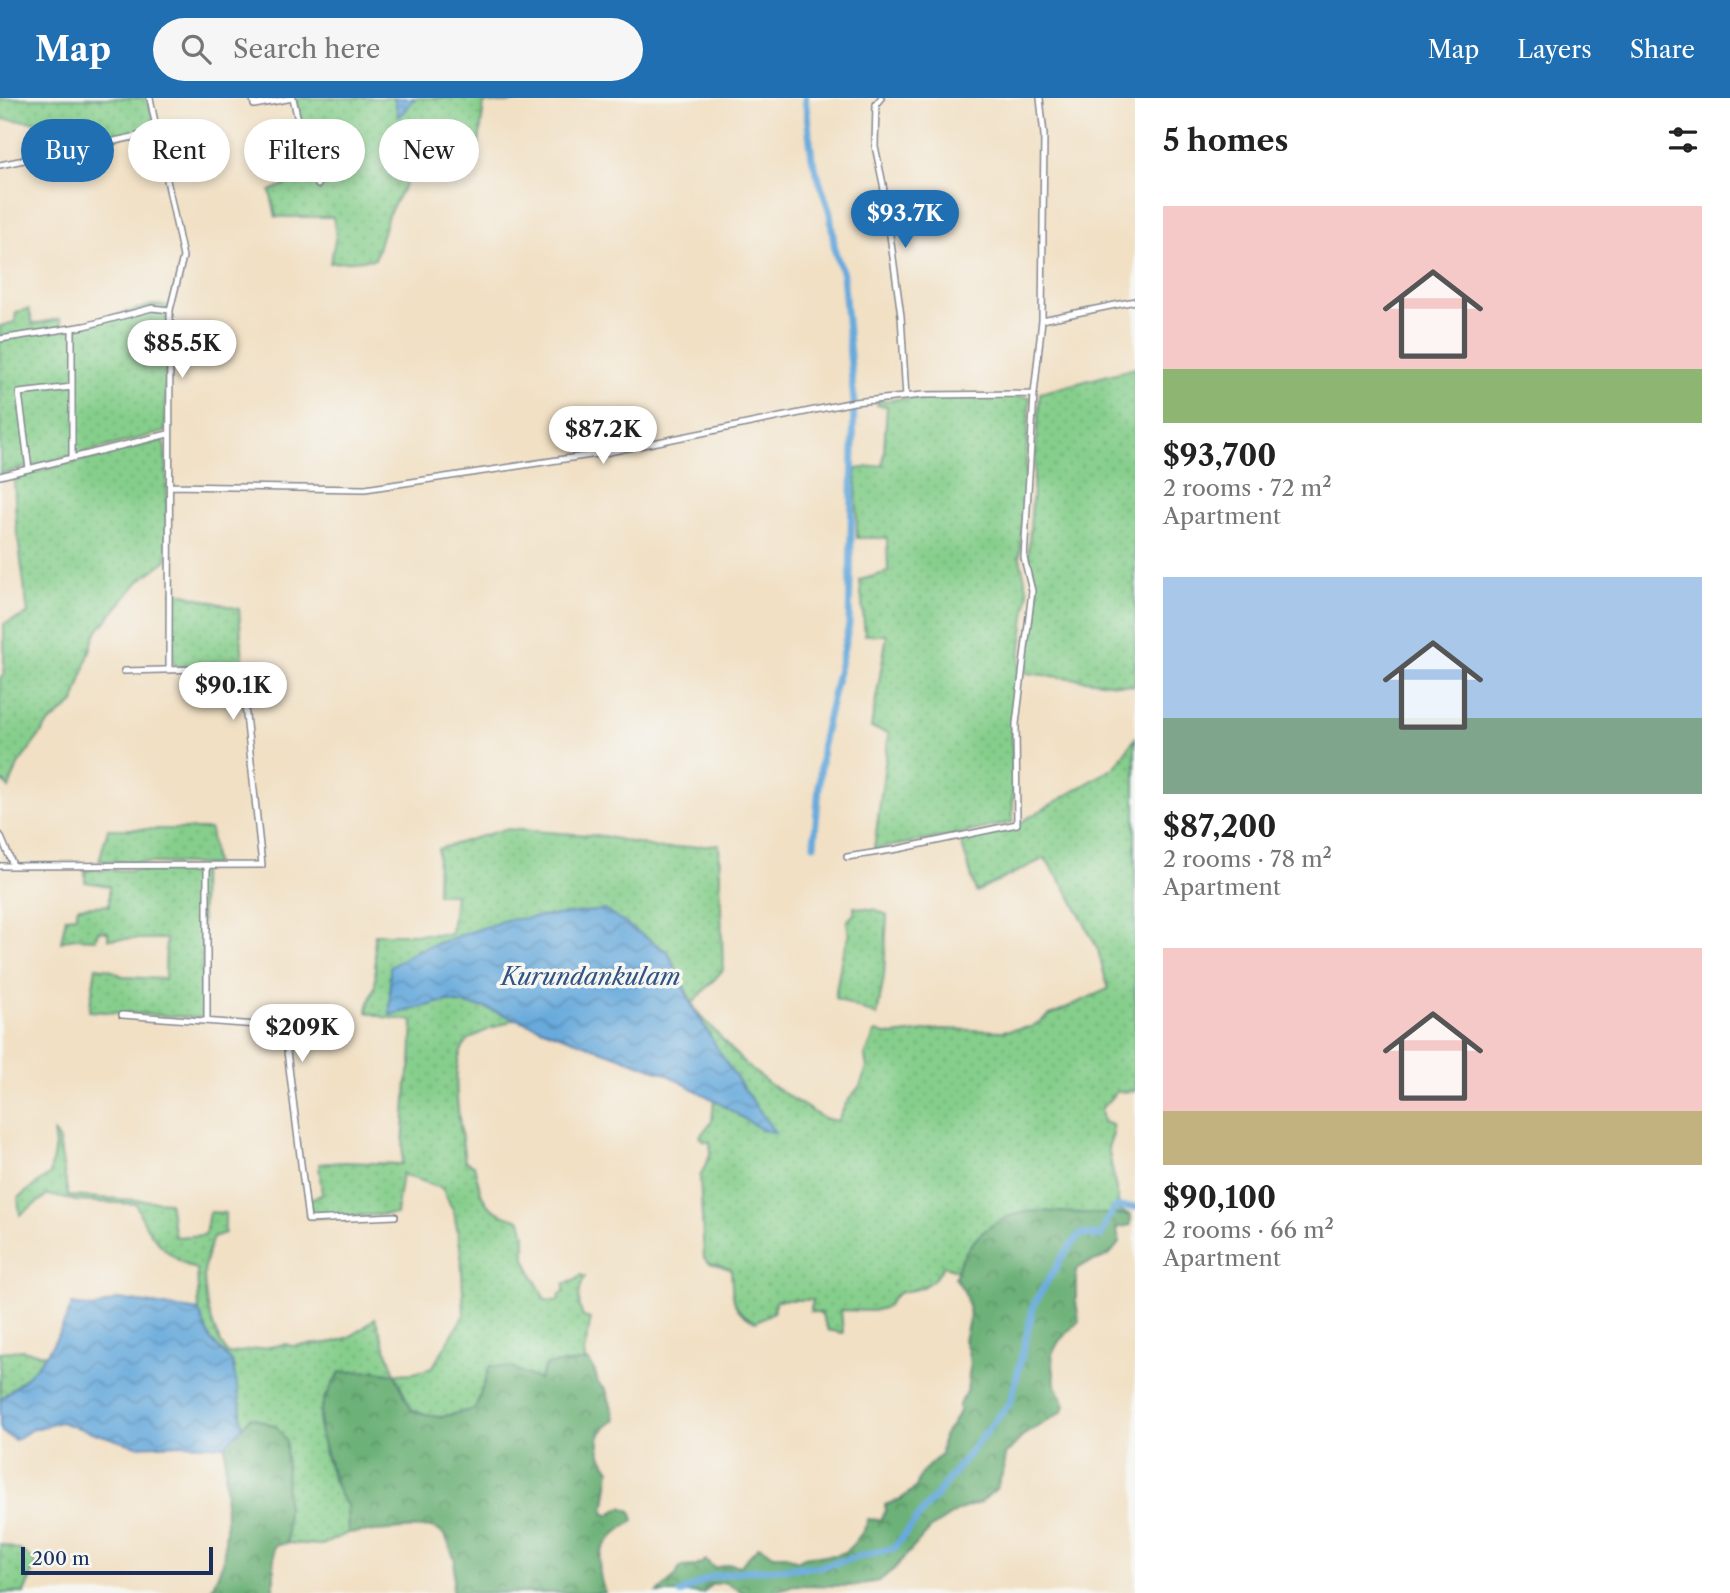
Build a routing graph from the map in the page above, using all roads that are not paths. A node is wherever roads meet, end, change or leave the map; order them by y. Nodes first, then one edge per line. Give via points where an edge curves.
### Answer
1 (150, 98) edge
2 (253, 98) edge
3 (881, 98) edge
4 (1040, 98) edge
5 (154, 119) edge
6 (128, 138) edge
7 (0, 165) edge
8 (167, 182) edge
9 (318, 185) dead end
10 (1135, 301) edge
11 (170, 310) junction
12 (1042, 320) junction
13 (72, 328) junction
14 (0, 340) edge
15 (72, 387) junction
16 (1034, 394) junction
17 (906, 397) junction
18 (168, 435) junction
19 (72, 458) junction
20 (29, 469) junction
21 (0, 476) edge
22 (170, 486) junction
23 (169, 670) junction
24 (124, 671) dead end
25 (0, 835) edge
26 (847, 857) dead end
27 (13, 865) junction
28 (206, 865) junction
29 (0, 866) edge
30 (122, 1015) dead end
31 (207, 1021) junction
32 (395, 1216) dead end

1 - 5 street
2 - 9 street via 254,105 293,98
3 - 17 street via 876,104 875,146 898,292
4 - 12 street via 1044,135
6 - 7 street
8 - 11 street via 183,257
10 - 12 street
11 - 13 street via 152,308
11 - 18 street
12 - 16 street
13 - 14 street
13 - 15 street
15 - 19 street
15 - 20 street via 19,393
16 - 17 street
16 - 26 street via 1024,558 1032,591 1016,724 1017,824
17 - 22 street via 854,402 604,453 365,489
18 - 19 street
18 - 22 street
19 - 20 street
20 - 21 street
22 - 23 street
23 - 24 street
23 - 28 street via 241,668 262,865
25 - 27 street
27 - 28 street
27 - 29 street
28 - 31 street
30 - 31 street
31 - 32 street via 284,1027 308,1220

